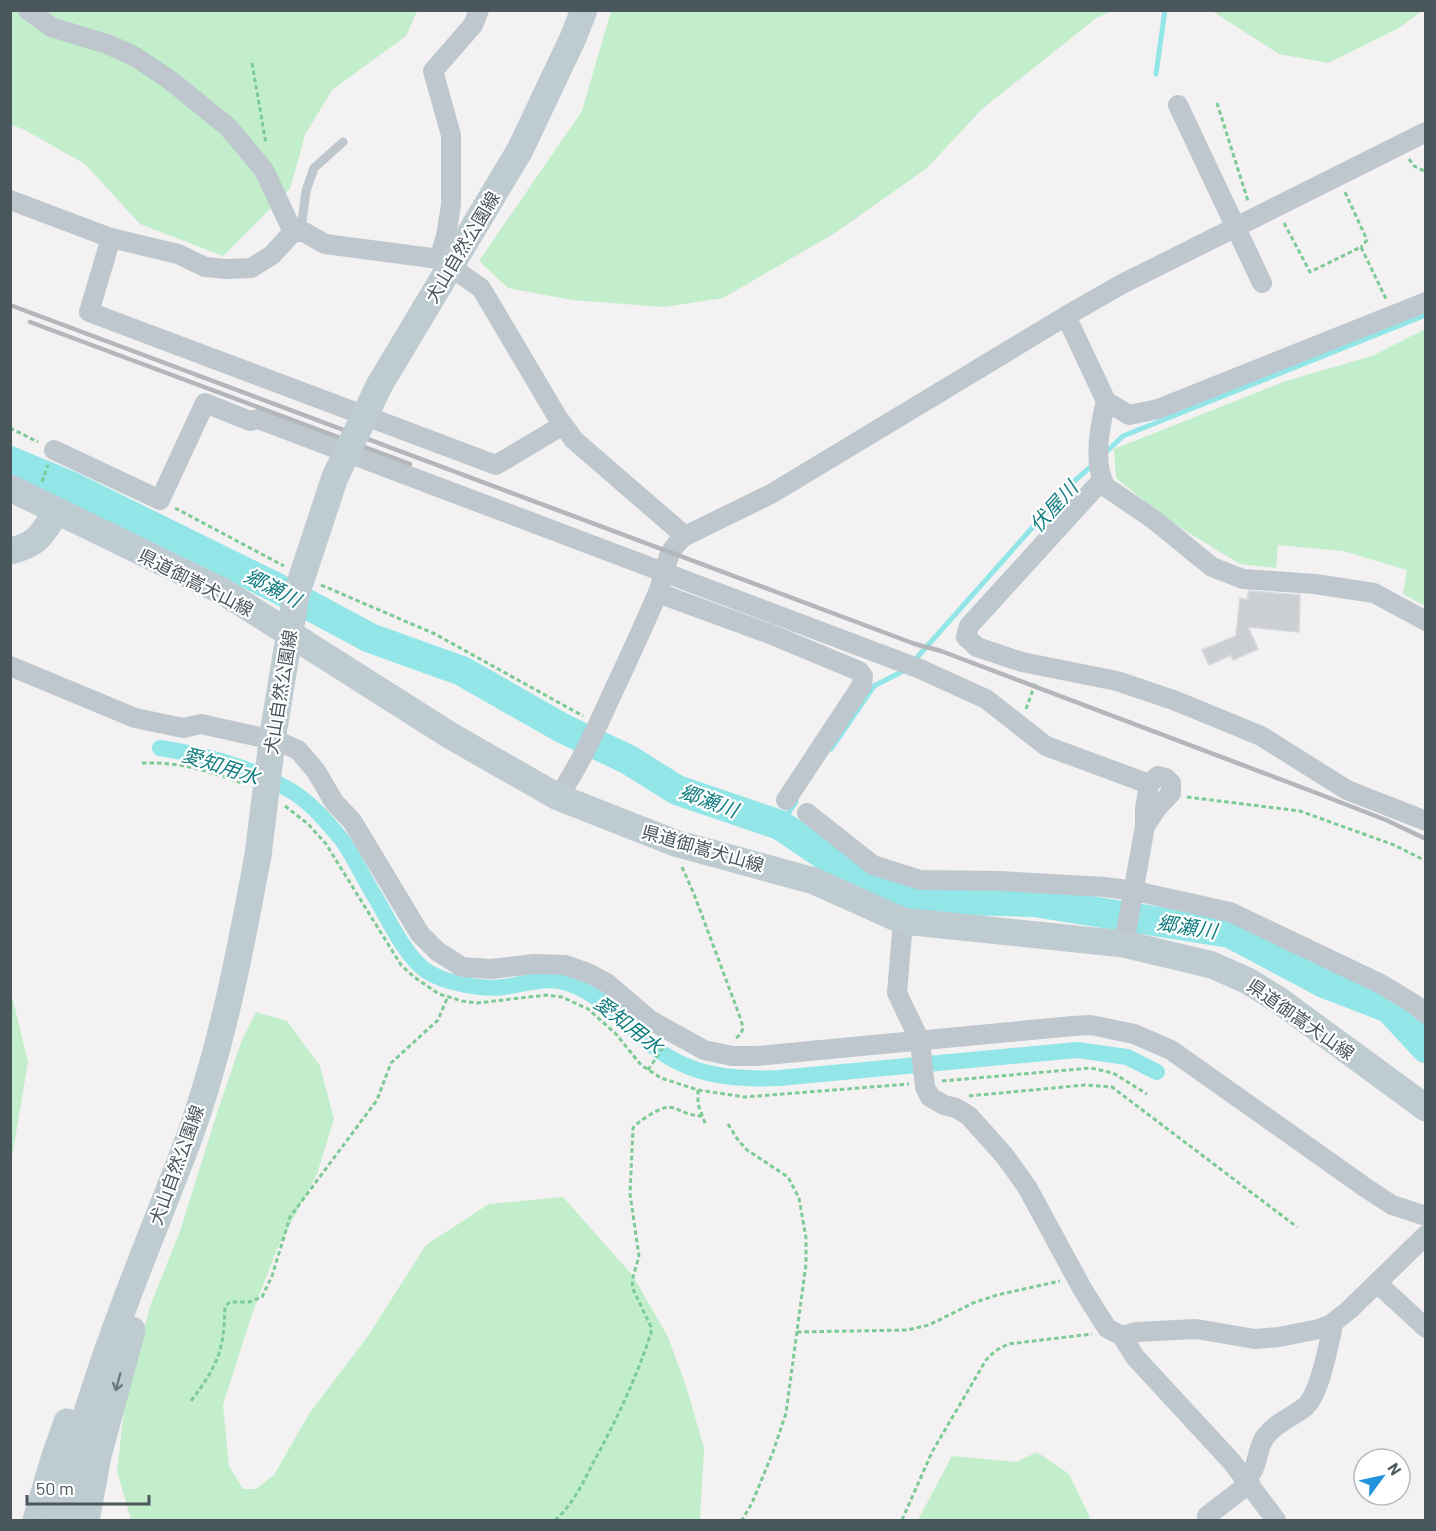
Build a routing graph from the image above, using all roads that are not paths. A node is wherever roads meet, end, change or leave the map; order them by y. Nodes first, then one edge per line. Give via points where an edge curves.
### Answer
1 (28, 10) edge
2 (478, 10) edge
3 (584, 10) edge
4 (1178, 105) dead end
5 (1425, 132) edge
6 (343, 142) dead end
7 (10, 200) edge
8 (1236, 227) junction
9 (293, 232) junction
10 (111, 238) junction
11 (439, 259) junction
12 (1262, 283) dead end
13 (1425, 302) edge
14 (1066, 316) junction
15 (1106, 401) junction
16 (563, 425) junction
17 (54, 450) road end
18 (1102, 480) junction
19 (10, 488) edge
20 (57, 511) junction
21 (685, 536) junction
22 (10, 551) edge
23 (664, 574) junction
24 (658, 594) junction
25 (1425, 621) edge
26 (10, 666) edge
27 (1149, 784) junction
28 (558, 797) junction
29 (786, 800) dead end
30 (807, 813) dead end
31 (1425, 821) edge
32 (1145, 826) junction
33 (1135, 891) junction
34 (903, 921) junction
35 (1126, 938) junction
36 (1425, 1014) edge
37 (920, 1041) junction
38 (1425, 1108) edge
39 (163, 1202) junction
40 (1425, 1216) edge
41 (1425, 1235) edge
42 (147, 1244) junction
43 (1377, 1283) junction
44 (1330, 1325) junction
45 (1425, 1328) edge
46 (1114, 1332) junction
47 (1248, 1481) junction
48 (1207, 1516) dead end
49 (36, 1521) edge
50 (60, 1521) edge
51 (86, 1521) edge
52 (1276, 1521) edge

1 - 9 street via 51,27 106,44 143,62 228,127 264,170
2 - 11 street via 473,25 433,71 451,135 451,205
3 - 39 main road, 犬山自然公園線, bridge via 520,150 380,384 334,477 296,595 258,855 235,976 186,1145
4 - 8 street
5 - 8 street
6 - 9 lane via 314,168 302,221
7 - 10 street
8 - 12 street
8 - 14 street
9 - 10 street via 273,255 251,268 227,270
9 - 11 street via 304,232 325,244
10 - 16 street via 89,312 496,465
11 - 16 street via 481,288
13 - 15 street via 1158,409 1129,415
14 - 15 street
14 - 21 street via 771,494
15 - 18 street via 1098,442
16 - 21 street via 574,440
17 - 23 street via 160,500 205,403 250,421 258,419
18 - 25 street via 1106,487 1212,567 1243,579 1374,592
18 - 31 street via 969,626 966,637 977,646 1022,662 1117,681 1176,701 1261,736 1347,790
19 - 20 main road, 県道御嵩犬山線
20 - 22 main road via 37,540
20 - 28 main road, 県道御嵩犬山線 via 224,592 451,736
21 - 23 street via 669,553
23 - 24 street
23 - 27 street via 920,669 986,699 1046,746
24 - 28 street via 599,723
24 - 29 street via 770,634 863,676 862,686
26 - 37 street via 135,718 183,728 201,724 278,741 298,750 352,821 420,934 462,967 565,965 607,983 673,1034 704,1050 732,1056
27 - 32 street
27 - 32 street via 1158,776 1166,778 1171,783 1171,793
28 - 34 main road, 県道御嵩犬山線 via 675,843 814,881
30 - 33 street via 873,865 920,880 1000,881
32 - 33 street
33 - 35 street
33 - 36 street via 1230,912 1381,984
34 - 35 main road, 県道御嵩犬山線
34 - 37 street via 897,993
35 - 38 main road, 県道御嵩犬山線 via 1212,965 1248,981
37 - 40 street via 1091,1025 1134,1034 1171,1050 1374,1194
37 - 46 street via 930,1097 969,1116 1004,1155 1027,1186 1076,1278
39 - 42 main road, 犬山自然公園線
39 - 49 main road via 126,1263 54,1459
41 - 43 street
42 - 50 main road, 犬山自然公園線 via 79,1437
42 -> 51 main road via 140,1302 98,1456
43 - 44 street
43 - 45 street
44 - 46 street via 1255,1339 1196,1329
44 - 47 street via 1332,1331 1312,1398 1264,1439
46 - 47 street
47 - 48 street
47 - 52 street

